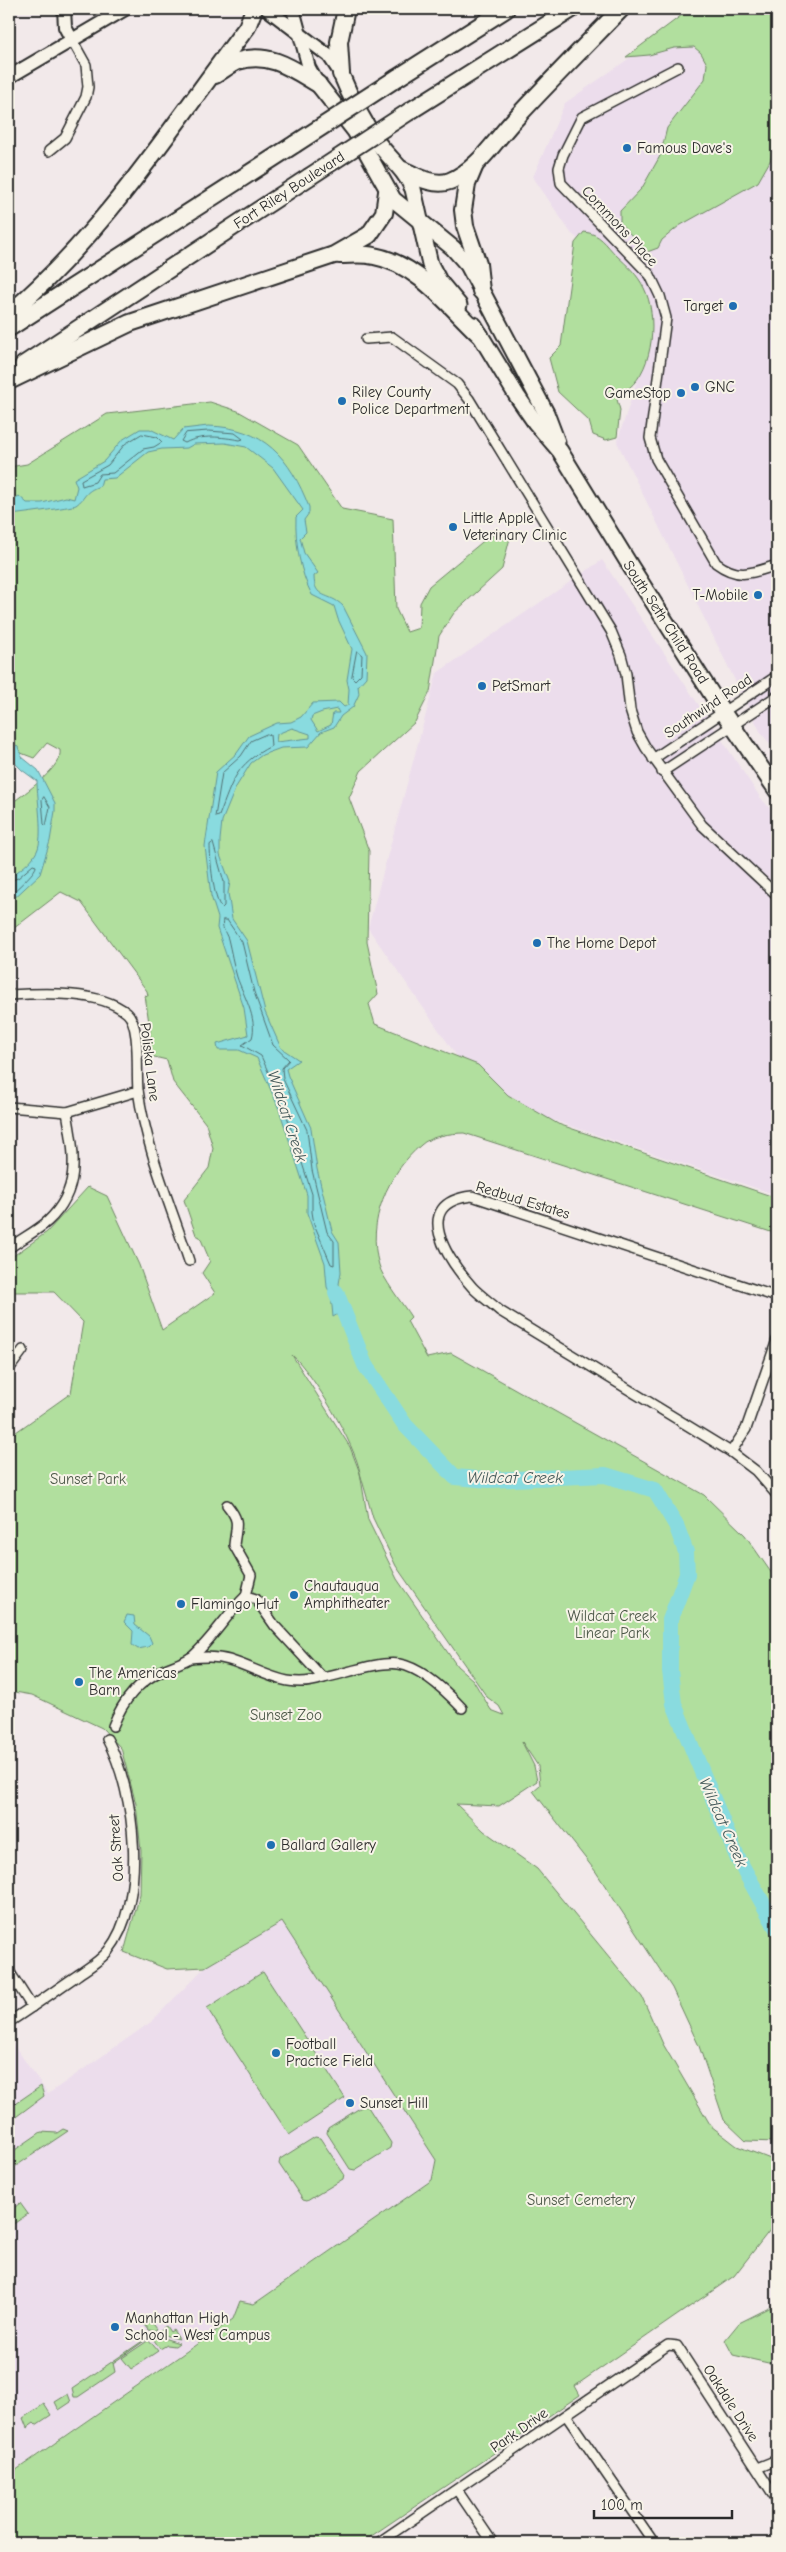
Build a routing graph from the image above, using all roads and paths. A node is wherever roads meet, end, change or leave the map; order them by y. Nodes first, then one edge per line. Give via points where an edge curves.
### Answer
1 (64, 9) edge
2 (124, 9) edge
3 (254, 9) edge
4 (267, 9) edge
5 (293, 9) edge
6 (346, 9) edge
7 (506, 9) edge
8 (572, 9) edge
9 (621, 9) edge
10 (300, 35) junction
11 (72, 40) junction
12 (678, 68) dead end
13 (340, 74) junction
14 (9, 77) edge
15 (207, 80) junction
16 (318, 84) junction
17 (49, 151) dead end
18 (475, 164) junction
19 (403, 170) junction
20 (387, 192) junction
21 (421, 223) junction
22 (334, 255) junction
23 (482, 291) junction
24 (9, 314) edge
25 (9, 328) edge
26 (480, 335) junction
27 (366, 340) dead end
28 (9, 374) edge
29 (9, 381) edge
30 (560, 451) junction
31 (777, 565) edge
32 (777, 676) edge
33 (777, 696) edge
34 (723, 712) junction
35 (733, 726) junction
36 (653, 759) junction
37 (662, 772) junction
38 (777, 791) edge
39 (777, 895) edge
40 (9, 994) edge
41 (138, 1091) junction
42 (9, 1107) edge
43 (67, 1112) junction
44 (9, 1248) edge
45 (189, 1261) dead end
46 (777, 1297) edge
47 (777, 1340) edge
48 (23, 1350) dead end
49 (9, 1369) edge
50 (731, 1452) junction
51 (777, 1495) edge
52 (227, 1504) dead end
53 (246, 1596) junction
54 (190, 1658) junction
55 (323, 1678) junction
56 (462, 1708) dead end
57 (113, 1726) dead end
58 (107, 1739) dead end
59 (9, 1971) edge
60 (32, 2007) junction
61 (9, 2022) edge
62 (678, 2346) joint
63 (566, 2414) junction
64 (777, 2460) edge
65 (757, 2468) junction
66 (457, 2490) junction
67 (777, 2500) edge
68 (378, 2543) edge
69 (492, 2543) edge
70 (654, 2543) edge

1 - 11 street via 65,28
2 - 11 street
3 - 15 highway via 247,27
4 - 10 street, South Seth Child Road
5 - 10 street, South Seth Child Road
6 - 13 highway via 339,42
7 - 25 highway, bridge
8 - 28 highway, Fort Riley Boulevard, bridge via 410,111
9 - 18 highway
10 - 13 street, South Seth Child Road via 329,56
10 - 16 street, South Seth Child Road via 309,68
11 - 14 street
11 - 17 street via 86,65 86,97 65,138
12 - 31 street, Commons Place via 582,118 563,155 559,168 561,183 650,275 660,296 666,318 650,438 656,459 716,563 728,572 743,575
13 - 19 main road, South Seth Child Road via 359,114
15 - 16 highway via 237,61 254,58 280,62
15 - 24 highway via 159,147 74,253
16 - 20 main road, South Seth Child Road via 355,131
18 - 19 highway via 448,182 424,179
18 - 23 highway via 467,184 463,210
19 - 21 main road, South Seth Child Road via 413,189
20 - 21 main road, South Seth Child Road
20 - 22 highway via 384,213 374,230
21 - 23 main road, South Seth Child Road via 460,255
21 - 26 main road, South Seth Child Road via 434,273
22 - 26 highway via 373,255 405,268 430,286
22 - 29 highway via 130,323
23 - 30 main road, South Seth Child Road via 546,413
26 - 30 main road, South Seth Child Road via 516,396
27 - 36 street via 392,337 456,384 469,399 611,631 621,654 637,732
30 - 34 main road, South Seth Child Road
32 - 34 street, Southwind Road
33 - 35 street, Southwind Road
34 - 35 main road, South Seth Child Road
34 - 36 street, Southwind Road
35 - 37 street, Southwind Road
35 - 38 main road, South Seth Child Road
36 - 37 street
37 - 39 street via 702,825
40 - 41 street, Poliska Lane via 99,999 129,1014 135,1025
41 - 43 street
41 - 45 street, Poliska Lane via 153,1153
42 - 43 street
43 - 44 street via 74,1152 74,1175 66,1196 47,1222
46 - 50 street, Redbud Estates via 472,1196 456,1198 442,1208 436,1222 439,1237 454,1263 474,1289 500,1311
47 - 50 street via 746,1429
48 - 49 street
50 - 51 street, Redbud Estates via 756,1471
52 - 53 street via 237,1518 234,1545 250,1575
53 - 54 street
53 - 55 street via 256,1599 275,1626
54 - 55 street via 211,1656 228,1659 280,1680 308,1684
54 - 57 street via 157,1673 139,1686 122,1704
55 - 56 street via 384,1664 398,1664 412,1669 452,1697
58 - 60 street, Oak Street via 121,1778 132,1842 133,1887 126,1922 100,1959
59 - 60 street
60 - 61 street, Oak Street
62 - 63 street, Park Drive via 668,2345
62 - 65 street, Oakdale Drive
63 - 66 street, Park Drive
63 - 70 street
64 - 65 street
65 - 67 street, Oakdale Drive
66 - 68 street, Park Drive
66 - 69 street

